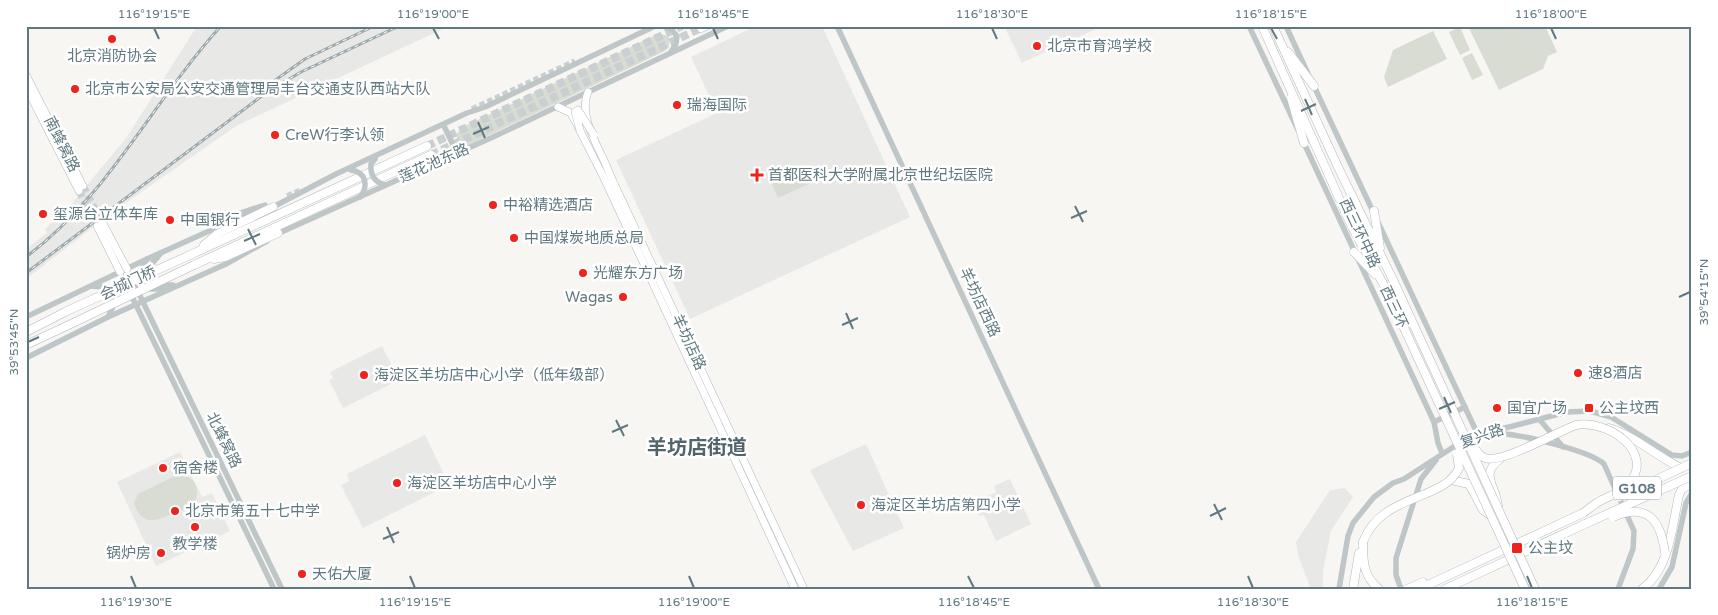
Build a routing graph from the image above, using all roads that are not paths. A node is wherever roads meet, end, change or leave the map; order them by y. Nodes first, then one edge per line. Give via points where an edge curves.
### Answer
1 (655, 26) edge
2 (662, 26) edge
3 (728, 26) edge
4 (837, 26) edge
5 (1249, 26) edge
6 (1262, 26) edge
7 (1273, 26) edge
8 (1286, 26) edge
9 (1279, 40) junction
10 (669, 54) junction
11 (26, 75) edge
12 (1286, 76) junction
13 (1314, 86) junction
14 (26, 87) edge
15 (586, 95) junction
16 (485, 107) junction
17 (561, 107) junction
18 (444, 126) junction
19 (580, 130) junction
20 (594, 136) junction
21 (1304, 143) junction
22 (426, 146) tunnel mouth
23 (457, 153) junction
24 (430, 155) tunnel mouth
25 (375, 159) junction
26 (351, 170) junction
27 (385, 186) junction
28 (295, 195) junction
29 (287, 196) tunnel mouth
30 (360, 196) junction
31 (273, 207) junction
32 (1374, 211) junction
33 (231, 221) junction
34 (99, 224) tunnel mouth
35 (278, 233) junction
36 (163, 252) junction
37 (1354, 252) junction
38 (193, 253) junction
39 (1382, 257) junction
40 (147, 259) junction
41 (198, 263) junction
42 (123, 270) junction
43 (177, 285) junction
44 (1384, 285) junction
45 (90, 286) junction
46 (168, 290) junction
47 (142, 301) junction
48 (136, 304) junction
49 (26, 317) edge
50 (108, 317) junction
51 (26, 332) edge
52 (26, 346) edge
53 (26, 358) edge
54 (1465, 407) junction
55 (1539, 419) junction
56 (1434, 422) junction
57 (1607, 427) junction
58 (1478, 435) junction
59 (1464, 437) junction
60 (1456, 440) junction
61 (1565, 448) junction
62 (1692, 452) edge
63 (1442, 453) junction
64 (1500, 458) junction
65 (1692, 463) edge
66 (1681, 468) junction
67 (1692, 476) edge
68 (1451, 480) junction
69 (1692, 483) edge
70 (1692, 493) edge
71 (1498, 510) junction
72 (1583, 513) junction
73 (1490, 515) junction
74 (1585, 524) junction
75 (1363, 542) junction
76 (1665, 553) junction
77 (1453, 572) junction
78 (1457, 583) junction
79 (1535, 588) edge
80 (274, 589) edge
81 (282, 589) edge
82 (795, 589) edge
83 (804, 589) edge
84 (1099, 589) edge
85 (1339, 589) edge
86 (1353, 589) edge
87 (1379, 589) edge
88 (1401, 589) edge
89 (1407, 589) edge
90 (1419, 589) edge
91 (1445, 589) edge
92 (1451, 589) edge
93 (1525, 589) edge
94 (1618, 589) edge
95 (1642, 589) edge
96 (1659, 589) edge

1 - 16 street, 莲花池东路
2 - 10 street via 672,29 677,36
3 - 10 street, 莲花池东路
4 - 84 street, 羊坊店西路
5 - 21 street, 西三环中路
6 - 12 highway, 西三环
7 - 9 highway, 西三环
8 - 13 street, 西三环中路
9 - 13 highway
9 - 39 highway, 西三环
10 - 15 street, 莲花池东路
11 - 14 main road, 南蜂窝路 via 81,189
12 - 21 highway
12 - 44 highway, 西三环 via 1352,227
13 - 32 street, 西三环中路
15 - 17 street, 莲花池东路
15 - 20 main road, 羊坊店路, bridge via 585,111
16 - 18 street, 莲花池东路
16 - 28 street, 莲花池东路
17 - 19 main road, 羊坊店路, bridge via 571,113
17 - 23 street, 莲花池东路
18 - 23 street
18 - 25 street, 莲花池东路
19 - 20 main road, bridge via 575,112 578,110
19 - 82 main road, 羊坊店路
20 - 83 main road, 羊坊店路
21 - 37 street, 西三环中路
22 - 38 highway, 莲花池东路
23 - 27 street, 莲花池东路
24 - 41 highway, 莲花池东路
25 - 26 street, 莲花池东路
25 - 27 street, bridge via 371,164 372,176
26 - 28 street, 莲花池东路
26 - 30 street, bridge via 360,173 365,180 365,191
27 - 30 street, 莲花池东路
28 - 31 street, 莲花池东路
29 - 33 street via 248,209 235,215
30 - 35 street, 莲花池东路
31 - 33 street, 莲花池东路
31 - 38 highway via 217,234
32 - 39 highway
32 - 54 street, 西三环中路
33 - 36 street, 莲花池东路
34 - 42 main road
35 - 41 highway via 224,257
35 - 43 street, 莲花池东路 via 252,251
36 - 40 street, 莲花池东路
36 - 43 street via 150,266 152,279 161,285
37 - 44 highway
37 - 56 street, 西三环中路
38 - 51 highway, 会城门桥, bridge
39 - 59 highway, 西三环, bridge
40 - 42 street, 莲花池东路
40 - 46 street via 140,271 142,284 151,289
41 - 52 highway, 会城门桥, bridge
42 - 45 street
42 - 47 street, 北蜂窝路
42 - 48 street, 北蜂窝路
43 - 46 street, 莲花池东路
44 - 60 highway, 西三环, bridge
45 - 49 street
45 - 50 street via 103,287 112,293 114,304
46 - 47 street, 莲花池东路
47 - 48 street
47 - 81 street, 北蜂窝路
48 - 50 street
48 - 80 street, 北蜂窝路
50 - 53 street
54 - 56 street
54 - 58 street, 西三环中路
55 - 58 street, 复兴路
55 - 61 street
55 - 62 street, 复兴路 via 1583,410 1601,413 1672,455
56 - 63 street, 西三环中路
57 - 64 highway, bridge via 1576,425
57 - 66 highway, bridge
57 - 72 highway, bridge via 1632,448 1636,472 1628,486
58 - 61 street via 1507,432
58 - 63 street, 复兴路
59 - 64 highway, bridge via 1480,455
59 - 71 highway, 西三环, bridge
60 - 68 highway, bridge via 1455,451 1460,464
60 - 73 highway, 西三环, bridge
61 - 94 street via 1596,458 1604,464 1631,520 1635,539
63 - 85 street, 复兴路 via 1389,486 1361,511 1348,536
63 - 88 street via 1421,478 1404,533 1395,566
64 - 71 highway, bridge via 1489,474
65 - 66 highway, G108, bridge
66 - 72 highway, G108, bridge
67 - 74 highway, G108, bridge
68 - 73 highway via 1469,484 1483,510
68 - 75 highway, bridge via 1383,514 1371,526
69 - 76 highway via 1679,495
70 - 96 street via 1686,503 1672,567
71 - 79 highway, 西三环, bridge
72 - 77 highway, G108
73 - 93 highway, 西三环, bridge
74 - 76 highway, bridge via 1630,512 1644,514 1660,529
74 - 78 highway, G108
75 - 86 highway
75 - 87 highway via 1366,573
76 - 95 highway via 1656,574
77 - 89 highway
77 - 90 highway, G108
78 - 91 highway, G108
78 - 92 highway

